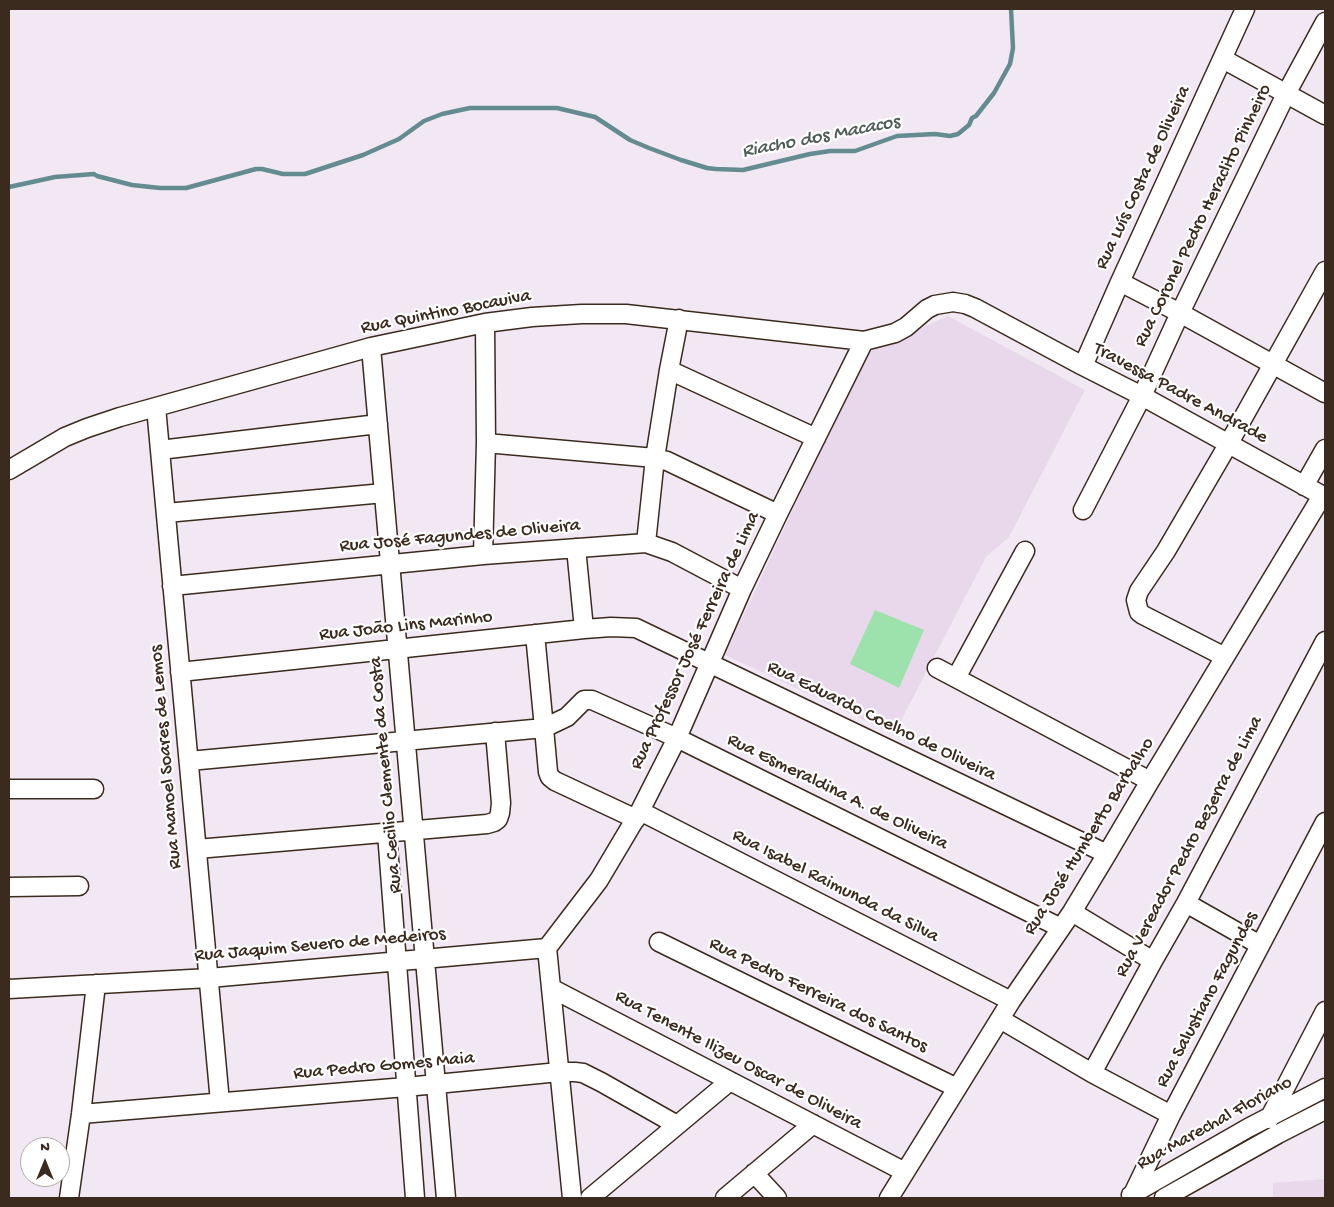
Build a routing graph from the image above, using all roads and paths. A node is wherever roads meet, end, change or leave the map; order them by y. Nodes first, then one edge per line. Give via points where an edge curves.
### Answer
1 (1245, 9) edge
2 (1325, 22) edge
3 (1222, 59) junction
4 (1286, 94) junction
5 (1325, 115) edge
6 (1325, 271) edge
7 (1120, 282) junction
8 (1180, 313) junction
9 (679, 319) junction
10 (485, 324) junction
11 (1014, 329) joint
12 (864, 341) junction
13 (371, 347) junction
14 (1274, 365) junction
15 (1083, 366) junction
16 (669, 370) junction
17 (1325, 393) edge
18 (1142, 396) junction
19 (156, 407) junction
20 (378, 424) junction
21 (816, 438) junction
22 (486, 443) junction
23 (1229, 443) junction
24 (1325, 449) edge
25 (160, 450) junction
26 (655, 458) junction
27 (9, 470) edge
28 (1304, 486) junction
29 (384, 493) junction
30 (1324, 497) edge
31 (1083, 510) dead end
32 (166, 513) junction
33 (778, 514) junction
34 (646, 543) junction
35 (576, 548) junction
36 (1025, 551) dead end
37 (483, 555) junction
38 (390, 564) junction
39 (172, 586) junction
40 (742, 589) junction
41 (636, 628) joint
42 (584, 629) junction
43 (536, 634) junction
44 (1325, 641) edge
45 (397, 649) junction
46 (1225, 657) junction
47 (710, 664) junction
48 (937, 668) dead end
49 (180, 672) junction
50 (956, 678) junction
51 (544, 728) junction
52 (495, 732) junction
53 (677, 738) junction
54 (405, 740) junction
55 (189, 761) junction
56 (1150, 781) junction
57 (9, 789) edge
58 (94, 789) dead end
59 (638, 815) junction
60 (1325, 822) edge
61 (413, 831) junction
62 (387, 833) junction
63 (197, 849) junction
64 (1107, 854) junction
65 (80, 886) dead end
66 (9, 888) edge
67 (1186, 903) junction
68 (1072, 912) junction
69 (1062, 928) junction
70 (659, 942) dead end
71 (1260, 945) junction
72 (547, 948) junction
73 (424, 959) junction
74 (396, 961) junction
75 (1153, 961) junction
76 (209, 978) junction
77 (96, 984) junction
78 (551, 988) junction
79 (9, 989) edge
80 (1011, 1001) junction
81 (1325, 1011) edge
82 (1000, 1019) junction
83 (559, 1072) junction
84 (1092, 1073) junction
85 (730, 1081) junction
86 (436, 1085) junction
87 (406, 1087) junction
88 (958, 1088) junction
89 (1325, 1088) edge
90 (220, 1102) junction
91 (1325, 1110) edge
92 (81, 1114) junction
93 (1171, 1116) junction
94 (1269, 1118) junction
95 (813, 1124) junction
96 (677, 1125) junction
97 (1278, 1134) junction
98 (905, 1172) junction
99 (754, 1173) junction
100 (1132, 1197) edge
101 (69, 1198) edge
102 (415, 1198) edge
103 (446, 1198) edge
104 (572, 1198) edge
105 (590, 1198) edge
106 (725, 1198) edge
107 (778, 1198) edge
108 (889, 1198) edge
109 (1164, 1198) edge

1 - 3 street, Rua Luís Costa de Oliveira
2 - 4 street, Rua Coronel Pedro Heraclito Pinheiro
3 - 4 street
3 - 7 street, Rua Luís Costa de Oliveira
4 - 5 street
4 - 8 street, Rua Coronel Pedro Heraclito Pinheiro
6 - 14 street
7 - 8 street
7 - 15 street, Rua Luís Costa de Oliveira
8 - 14 street
8 - 18 street, Rua Coronel Pedro Heraclito Pinheiro
9 - 10 street, Rua Quintino Bocauiva via 582,314
9 - 12 street, Rua Quintino Bocauiva
9 - 16 street
10 - 13 street, Rua Quintino Bocauiva
10 - 22 street
11 - 12 street, Rua Quintino Bocauiva via 970,306 943,302 928,308 895,333
11 - 15 street, Travessa Padre Andrade
12 - 21 street, Rua Professor José Ferreira de Lima
13 - 19 street, Rua Quintino Bocauiva
13 - 20 street, Rua Cecilio Clemente da Costa
14 - 17 street
14 - 23 street
15 - 18 street, Travessa Padre Andrade
16 - 21 street
16 - 26 street
18 - 23 street, Travessa Padre Andrade
18 - 31 street, Rua Coronel Pedro Heraclito Pinheiro
19 - 25 street, Rua Manoel Soares de Lemos
19 - 27 street, Rua Quintino Bocauiva via 65,437
20 - 25 street
20 - 29 street, Rua Cecilio Clemente da Costa
21 - 33 street, Rua Professor José Ferreira de Lima
22 - 26 street
22 - 37 street
23 - 28 street, Travessa Padre Andrade
23 - 46 street via 1136,600 1139,612
24 - 28 street
25 - 32 street, Rua Manoel Soares de Lemos
26 - 33 street
26 - 34 street
28 - 30 street, Travessa Padre Andrade
29 - 32 street
29 - 38 street, Rua Cecilio Clemente da Costa
30 - 46 street, Rua José Humberto Barbalho
32 - 39 street, Rua Manoel Soares de Lemos
33 - 40 street, Rua Professor José Ferreira de Lima
34 - 35 street, Rua José Fagundes de Oliveira
34 - 40 street, Rua José Fagundes de Oliveira via 672,552
35 - 37 street, Rua José Fagundes de Oliveira
35 - 42 street
36 - 50 street
37 - 38 street, Rua José Fagundes de Oliveira
38 - 39 street, Rua José Fagundes de Oliveira
38 - 45 street, Rua Cecilio Clemente da Costa
39 - 49 street, Rua Manoel Soares de Lemos
40 - 47 street, Rua Professor José Ferreira de Lima
41 - 42 street, Rua João Lins Marinho
41 - 47 street, Rua Eduardo Coelho de Oliveira
42 - 43 street, Rua João Lins Marinho
43 - 45 street, Rua João Lins Marinho
43 - 51 street, Rua Isabel Raimunda da Silva
44 - 67 street, Rua Vereador Pedro Bezerra de Lima
45 - 49 street, Rua João Lins Marinho
45 - 54 street, Rua Cecilio Clemente da Costa
46 - 56 street, Rua José Humberto Barbalho
47 - 53 street, Rua Professor José Ferreira de Lima
47 - 64 street, Rua Eduardo Coelho de Oliveira
48 - 50 street
49 - 55 street, Rua Manoel Soares de Lemos
50 - 56 street
51 - 52 street
51 - 53 street, Rua Esmeraldina A. de Oliveira via 567,717 584,700 592,700
51 - 59 street, Rua Isabel Raimunda da Silva via 550,777
52 - 54 street
52 - 61 street via 500,803 498,819 487,824
53 - 59 street, Rua Professor José Ferreira de Lima
53 - 69 street, Rua Esmeraldina A. de Oliveira
54 - 55 street
54 - 61 street, Rua Cecilio Clemente da Costa
55 - 63 street, Rua Manoel Soares de Lemos
56 - 64 street, Rua José Humberto Barbalho
57 - 58 street
59 - 72 street, Rua Professor José Ferreira de Lima via 599,880
59 - 80 street, Rua Isabel Raimunda da Silva
60 - 71 street, Rua Salustiano Fagundes
61 - 62 street
61 - 73 street, Rua Cecilio Clemente da Costa
62 - 63 street
62 - 74 street, Rua Cecilio Clemente da Costa
63 - 76 street, Rua Manoel Soares de Lemos
64 - 68 street, Rua José Humberto Barbalho
65 - 66 street
67 - 71 street
67 - 75 street, Rua Vereador Pedro Bezerra de Lima
68 - 69 street, Rua José Humberto Barbalho
68 - 75 street
69 - 80 street, Rua José Humberto Barbalho
70 - 88 street, Rua Pedro Ferreira dos Santos
71 - 93 street, Rua Salustiano Fagundes
72 - 73 street, Rua Jaquim Severo de Medeiros
72 - 78 street
73 - 74 street, Rua Jaquim Severo de Medeiros
73 - 86 street, Rua Cecilio Clemente da Costa
74 - 76 street, Rua Jaquim Severo de Medeiros
74 - 87 street, Rua Cecilio Clemente da Costa
75 - 84 street, Rua Vereador Pedro Bezerra de Lima
76 - 77 street, Rua Jaquim Severo de Medeiros
76 - 90 street, Rua Manoel Soares de Lemos
77 - 79 street, Rua Jaquim Severo de Medeiros
77 - 92 street
78 - 83 street
78 - 85 street, Rua Tenente Ilizeu Oscar de Oliveira
80 - 82 street, Rua José Humberto Barbalho
81 - 94 street
82 - 84 street
82 - 88 street, Rua José Humberto Barbalho
83 - 86 street, Rua Pedro Gomes Maia
83 - 96 street, Rua Pedro Gomes Maia via 591,1077
83 - 104 street
84 - 93 street
85 - 95 street, Rua Tenente Ilizeu Oscar de Oliveira
85 - 96 street
86 - 87 street, Rua Pedro Gomes Maia
86 - 103 street, Rua Cecilio Clemente da Costa
87 - 90 street, Rua Pedro Gomes Maia
87 - 102 street, Rua Cecilio Clemente da Costa
88 - 98 street, Rua José Humberto Barbalho
89 - 94 street, Rua Marechal Floriano
90 - 92 street, Rua Pedro Gomes Maia
91 - 97 street, Rua Marechal Floriano
92 - 101 street
93 - 100 street, Rua Salustiano Fagundes
94 - 97 street
94 - 100 street, Rua Marechal Floriano
95 - 98 street, Rua Tenente Ilizeu Oscar de Oliveira
95 - 99 street
96 - 105 street
97 - 109 street, Rua Marechal Floriano
98 - 108 street, Rua José Humberto Barbalho
99 - 106 street
99 - 107 street

